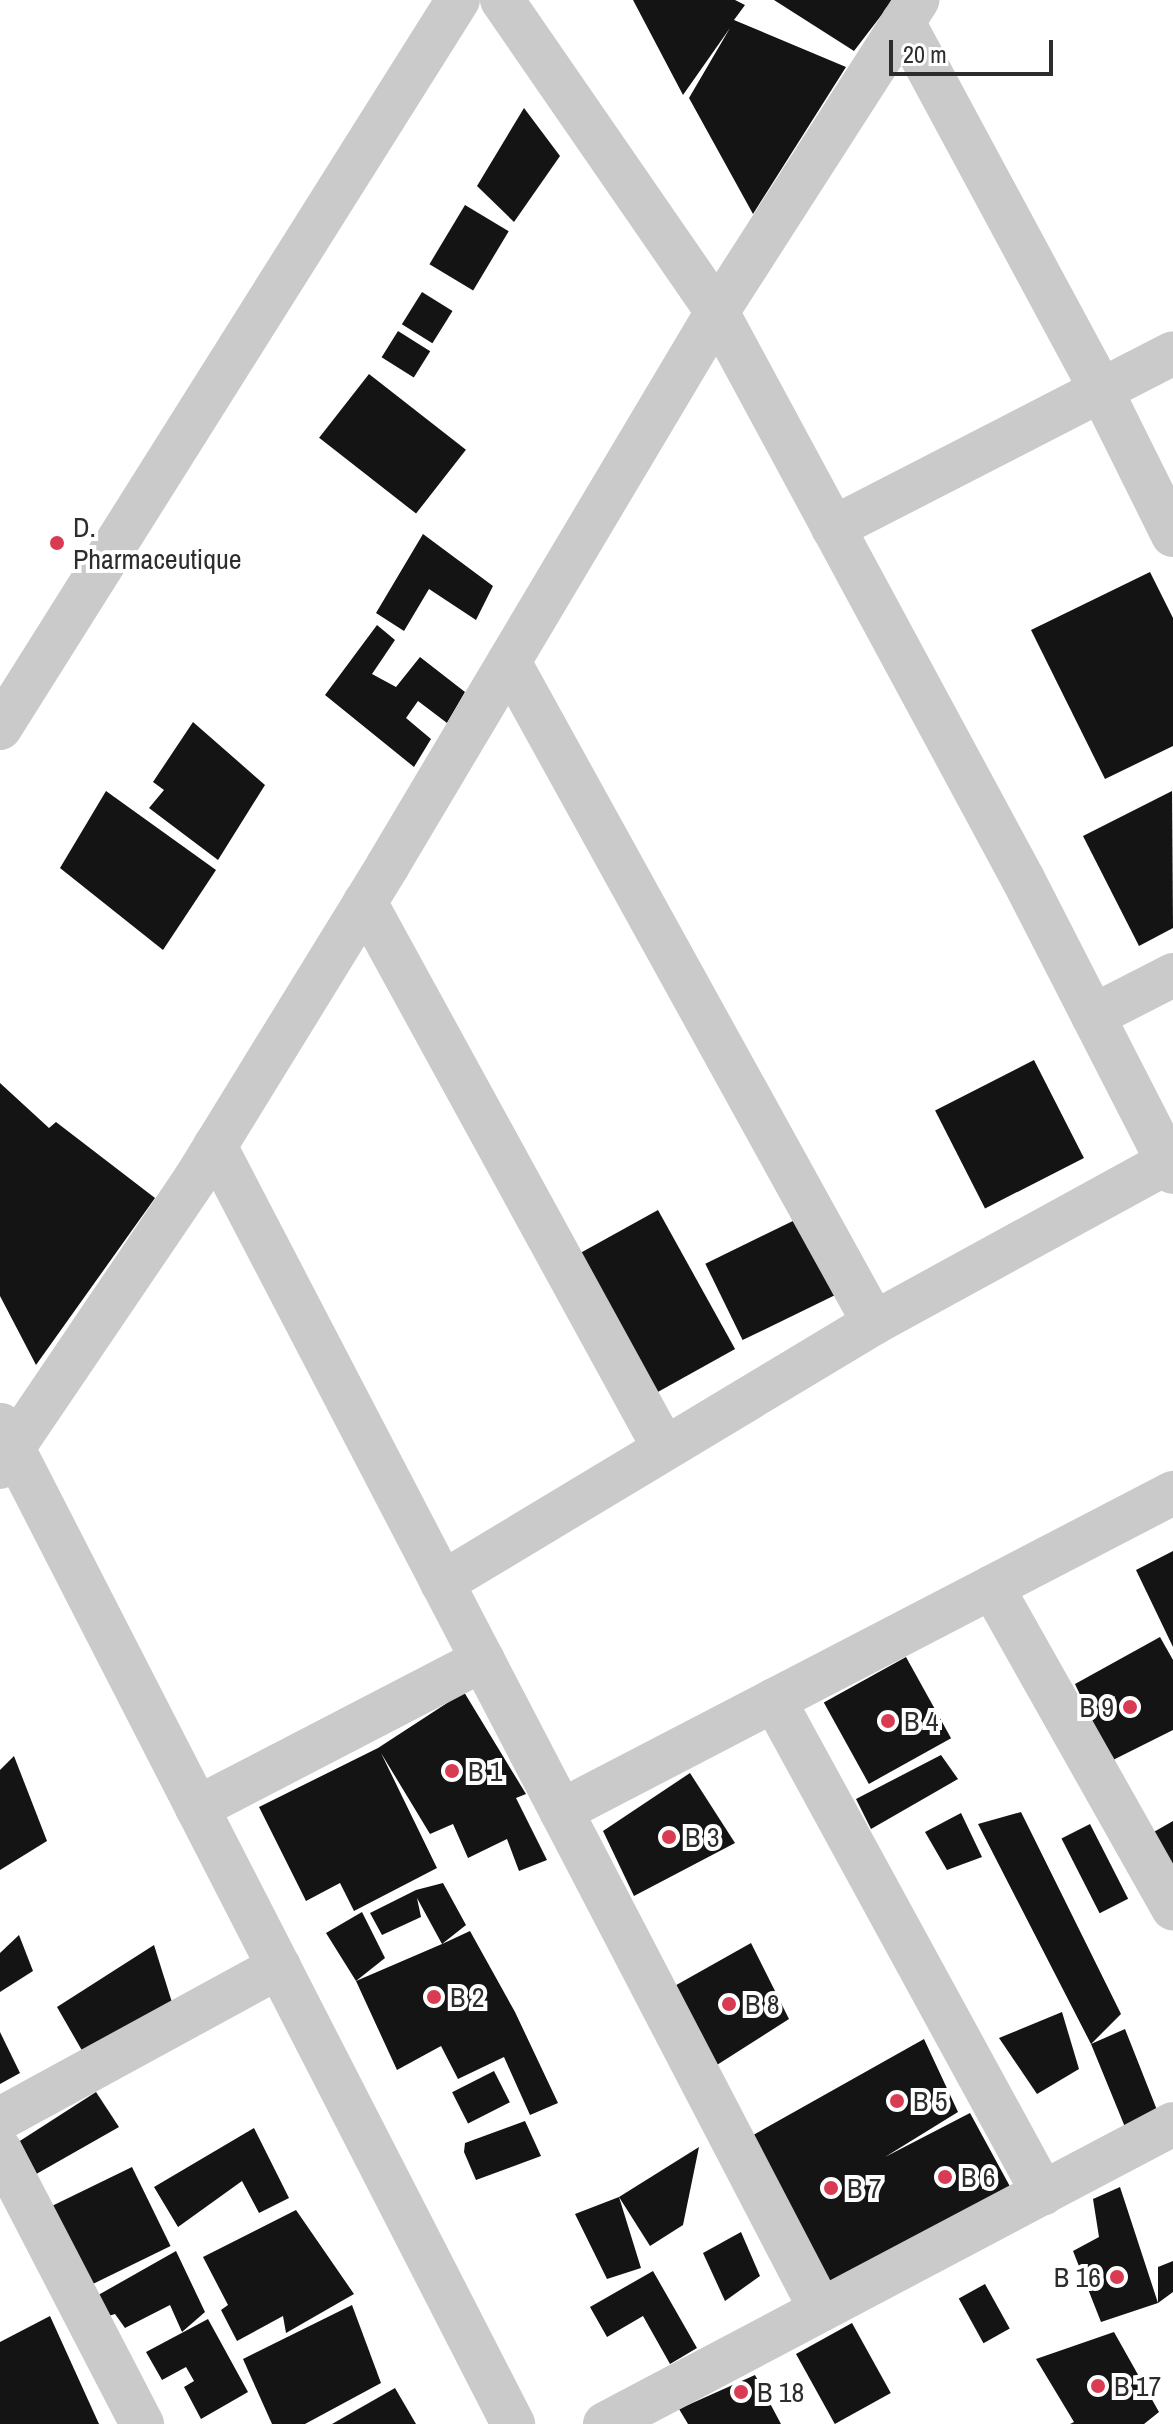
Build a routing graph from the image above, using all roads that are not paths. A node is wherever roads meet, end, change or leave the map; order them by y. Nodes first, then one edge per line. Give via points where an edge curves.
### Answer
1 (458, 0) edge
2 (502, 0) edge
3 (910, 11) edge
4 (717, 312) junction
5 (1173, 353) edge
6 (1101, 390) junction
7 (833, 528) junction
8 (1173, 535) edge
9 (509, 662) junction
10 (0, 728) edge
11 (365, 902) junction
12 (1173, 975) edge
13 (1093, 1016) junction
14 (215, 1146) junction
15 (1170, 1167) edge
16 (874, 1323) junction
17 (4, 1446) edge
18 (664, 1448) junction
19 (1173, 1493) edge
20 (442, 1583) junction
21 (992, 1587) junction
22 (483, 1660) junction
23 (774, 1700) junction
24 (197, 1808) junction
25 (561, 1811) junction
26 (1173, 1908) edge
27 (279, 1967) junction
28 (0, 2119) edge
29 (1173, 2124) edge
30 (0, 2150) edge
31 (1043, 2193) junction
32 (821, 2310) junction
33 (142, 2424) edge
34 (513, 2424) edge
35 (605, 2424) edge

1 - 10 street
2 - 4 street
3 - 4 street
3 - 6 street
4 - 7 street
4 - 9 street
5 - 6 street
6 - 7 street
6 - 8 street
7 - 13 street
9 - 11 street
9 - 16 street
11 - 14 street
11 - 18 street
12 - 13 street
13 - 15 street
14 - 17 street
14 - 20 street
15 - 16 street
16 - 18 street
17 - 24 street
18 - 20 street
19 - 21 street
20 - 22 street
21 - 23 street
21 - 26 street
22 - 24 street
22 - 25 street
23 - 25 street
23 - 31 street
24 - 27 street
25 - 32 street
27 - 28 street
27 - 34 street
29 - 31 street
30 - 33 street
31 - 32 street
32 - 35 street

